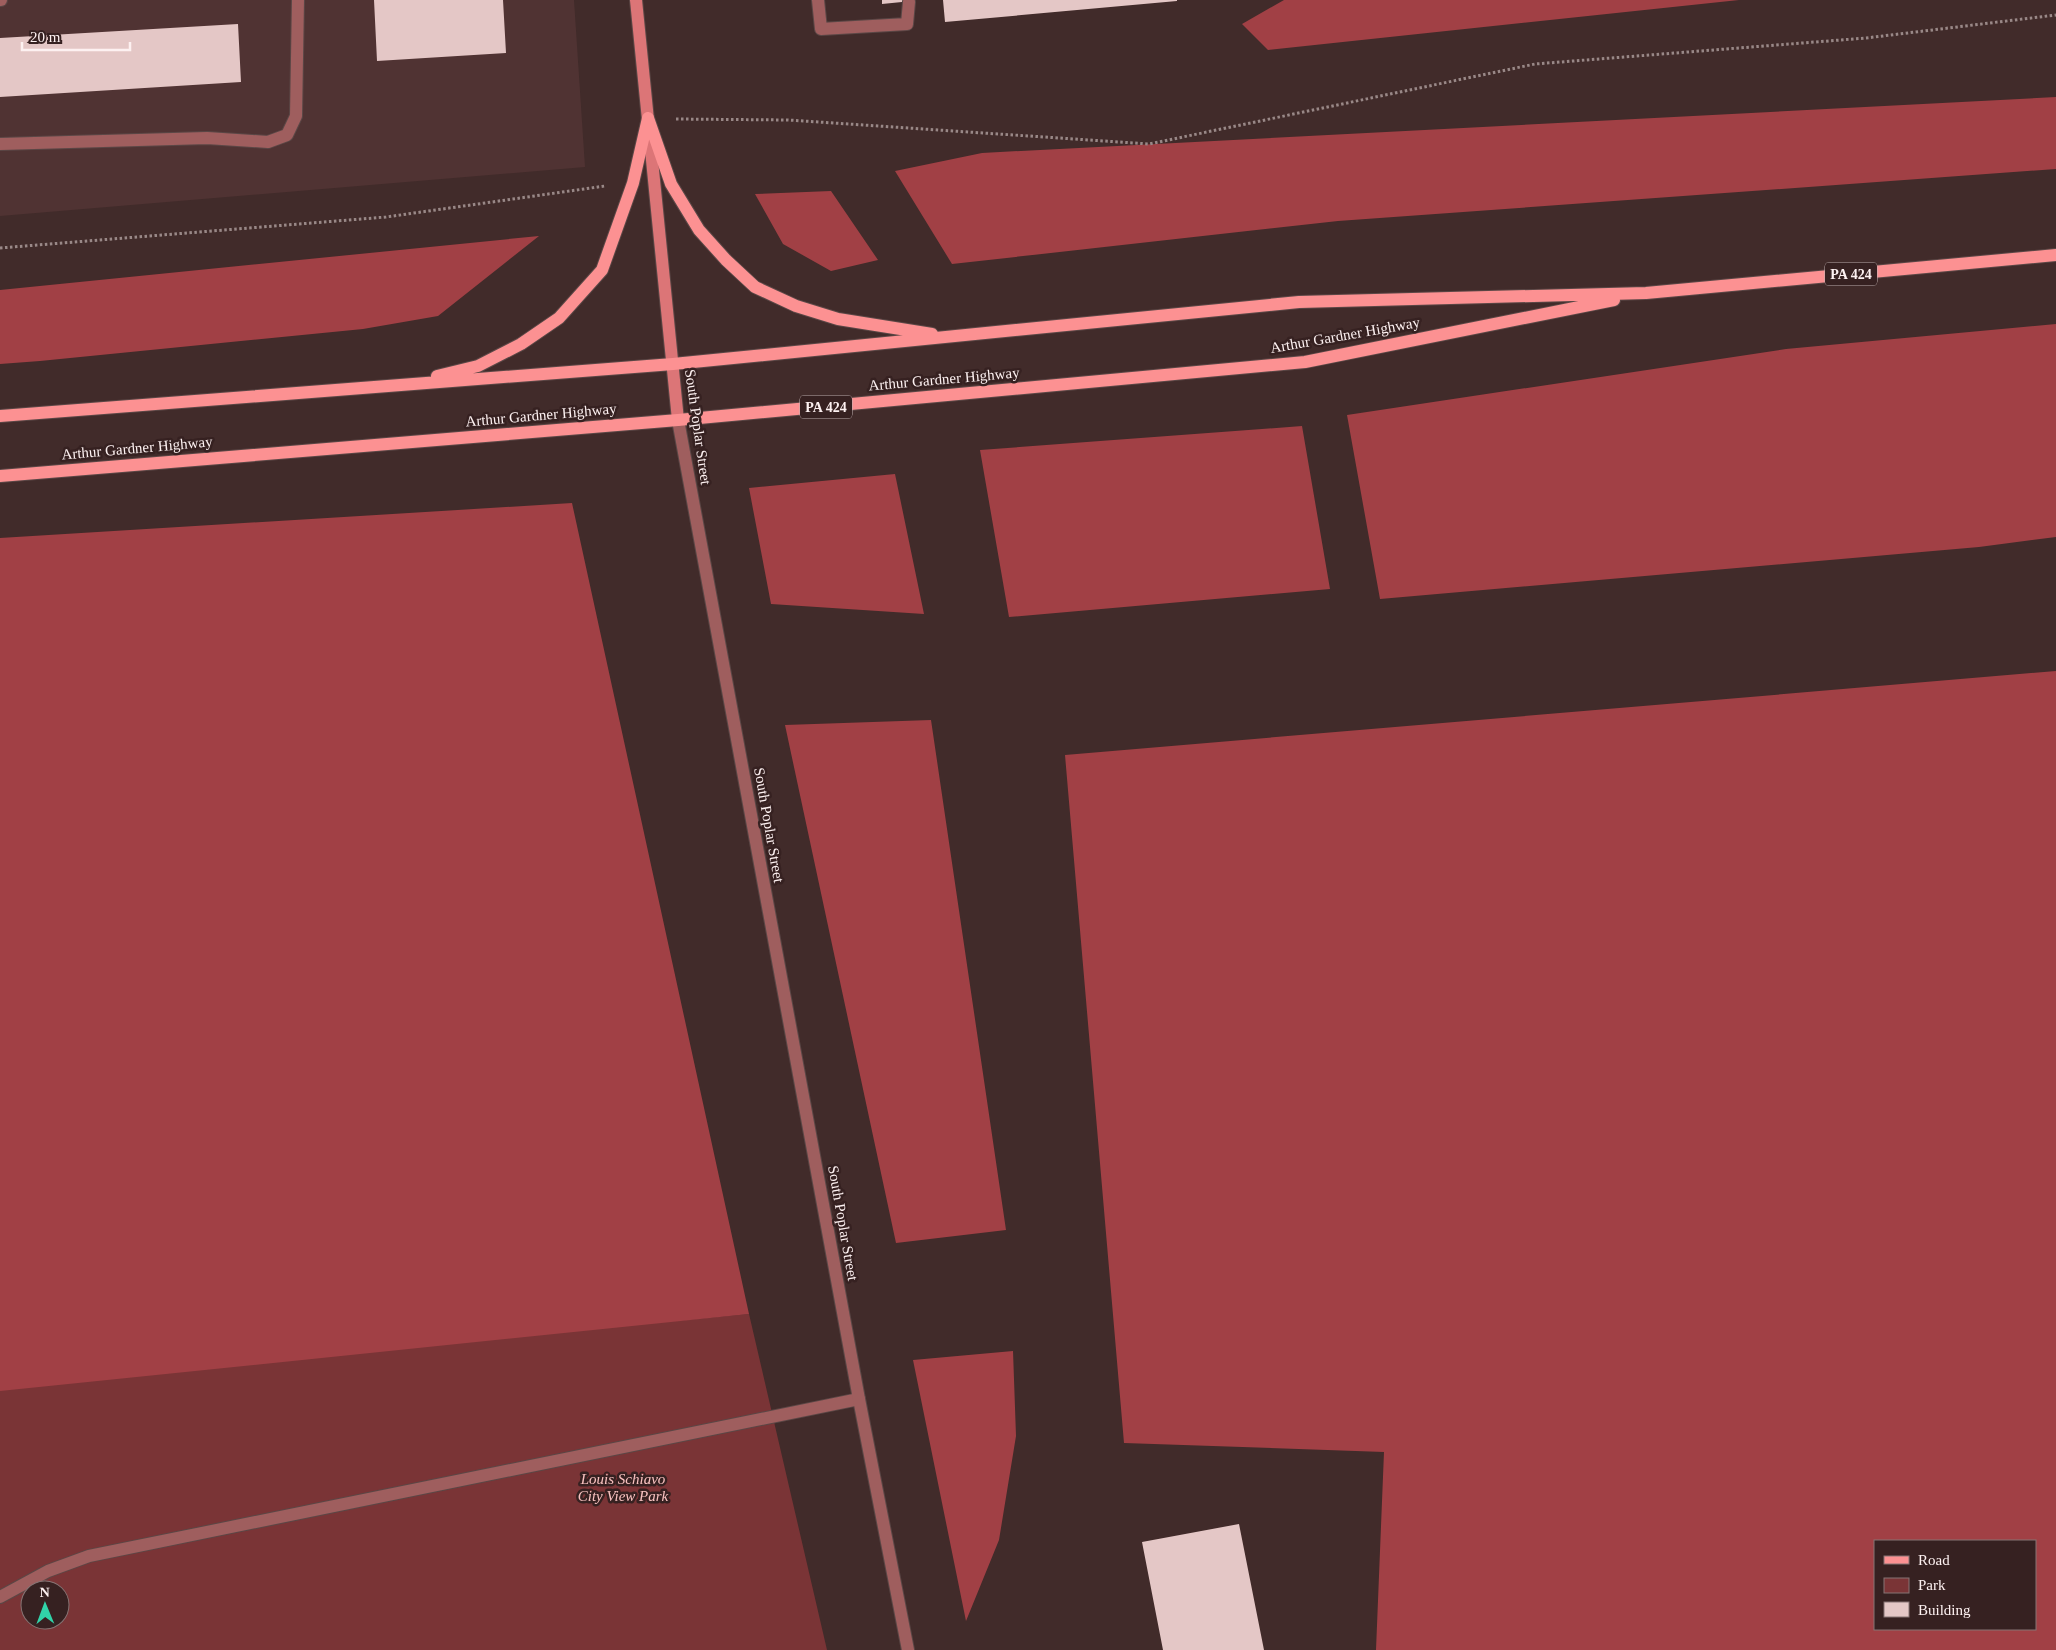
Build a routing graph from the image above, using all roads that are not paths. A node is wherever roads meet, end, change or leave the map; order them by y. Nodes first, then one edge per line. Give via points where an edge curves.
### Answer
1 (298, 0) edge
2 (636, 0) edge
3 (818, 0) edge
4 (909, 2) dead end
5 (648, 118) junction
6 (0, 144) edge
7 (2056, 255) edge
8 (1646, 293) junction
9 (949, 337) junction
10 (673, 364) junction
11 (402, 385) junction
12 (0, 416) edge
13 (678, 420) junction
14 (0, 476) edge
15 (859, 1400) junction
16 (0, 1597) edge
17 (908, 1650) edge

1 - 6 street via 296,116 287,136 268,142 207,138
2 - 5 main road, South Poplar Street
3 - 4 street via 821,29 907,24
5 - 9 main road via 671,184 699,230 755,287 796,306 838,320
5 - 10 main road, South Poplar Street
5 - 11 main road via 633,183 602,270 559,318 478,366
7 - 8 main road, Arthur Gardner Highway / PA 424
8 - 9 main road, Arthur Gardner Highway / PA 424 via 1299,302
8 - 13 main road, Arthur Gardner Highway / PA 424 via 1305,362
9 - 10 main road, Arthur Gardner Highway / PA 424
10 - 11 main road, Arthur Gardner Highway / PA 424
10 - 13 main road, South Poplar Street
11 - 12 main road, Arthur Gardner Highway / PA 424
13 - 14 main road, Arthur Gardner Highway / PA 424
13 - 15 street, South Poplar Street
15 - 16 street via 89,1556 48,1571
15 - 17 street, South Poplar Street

